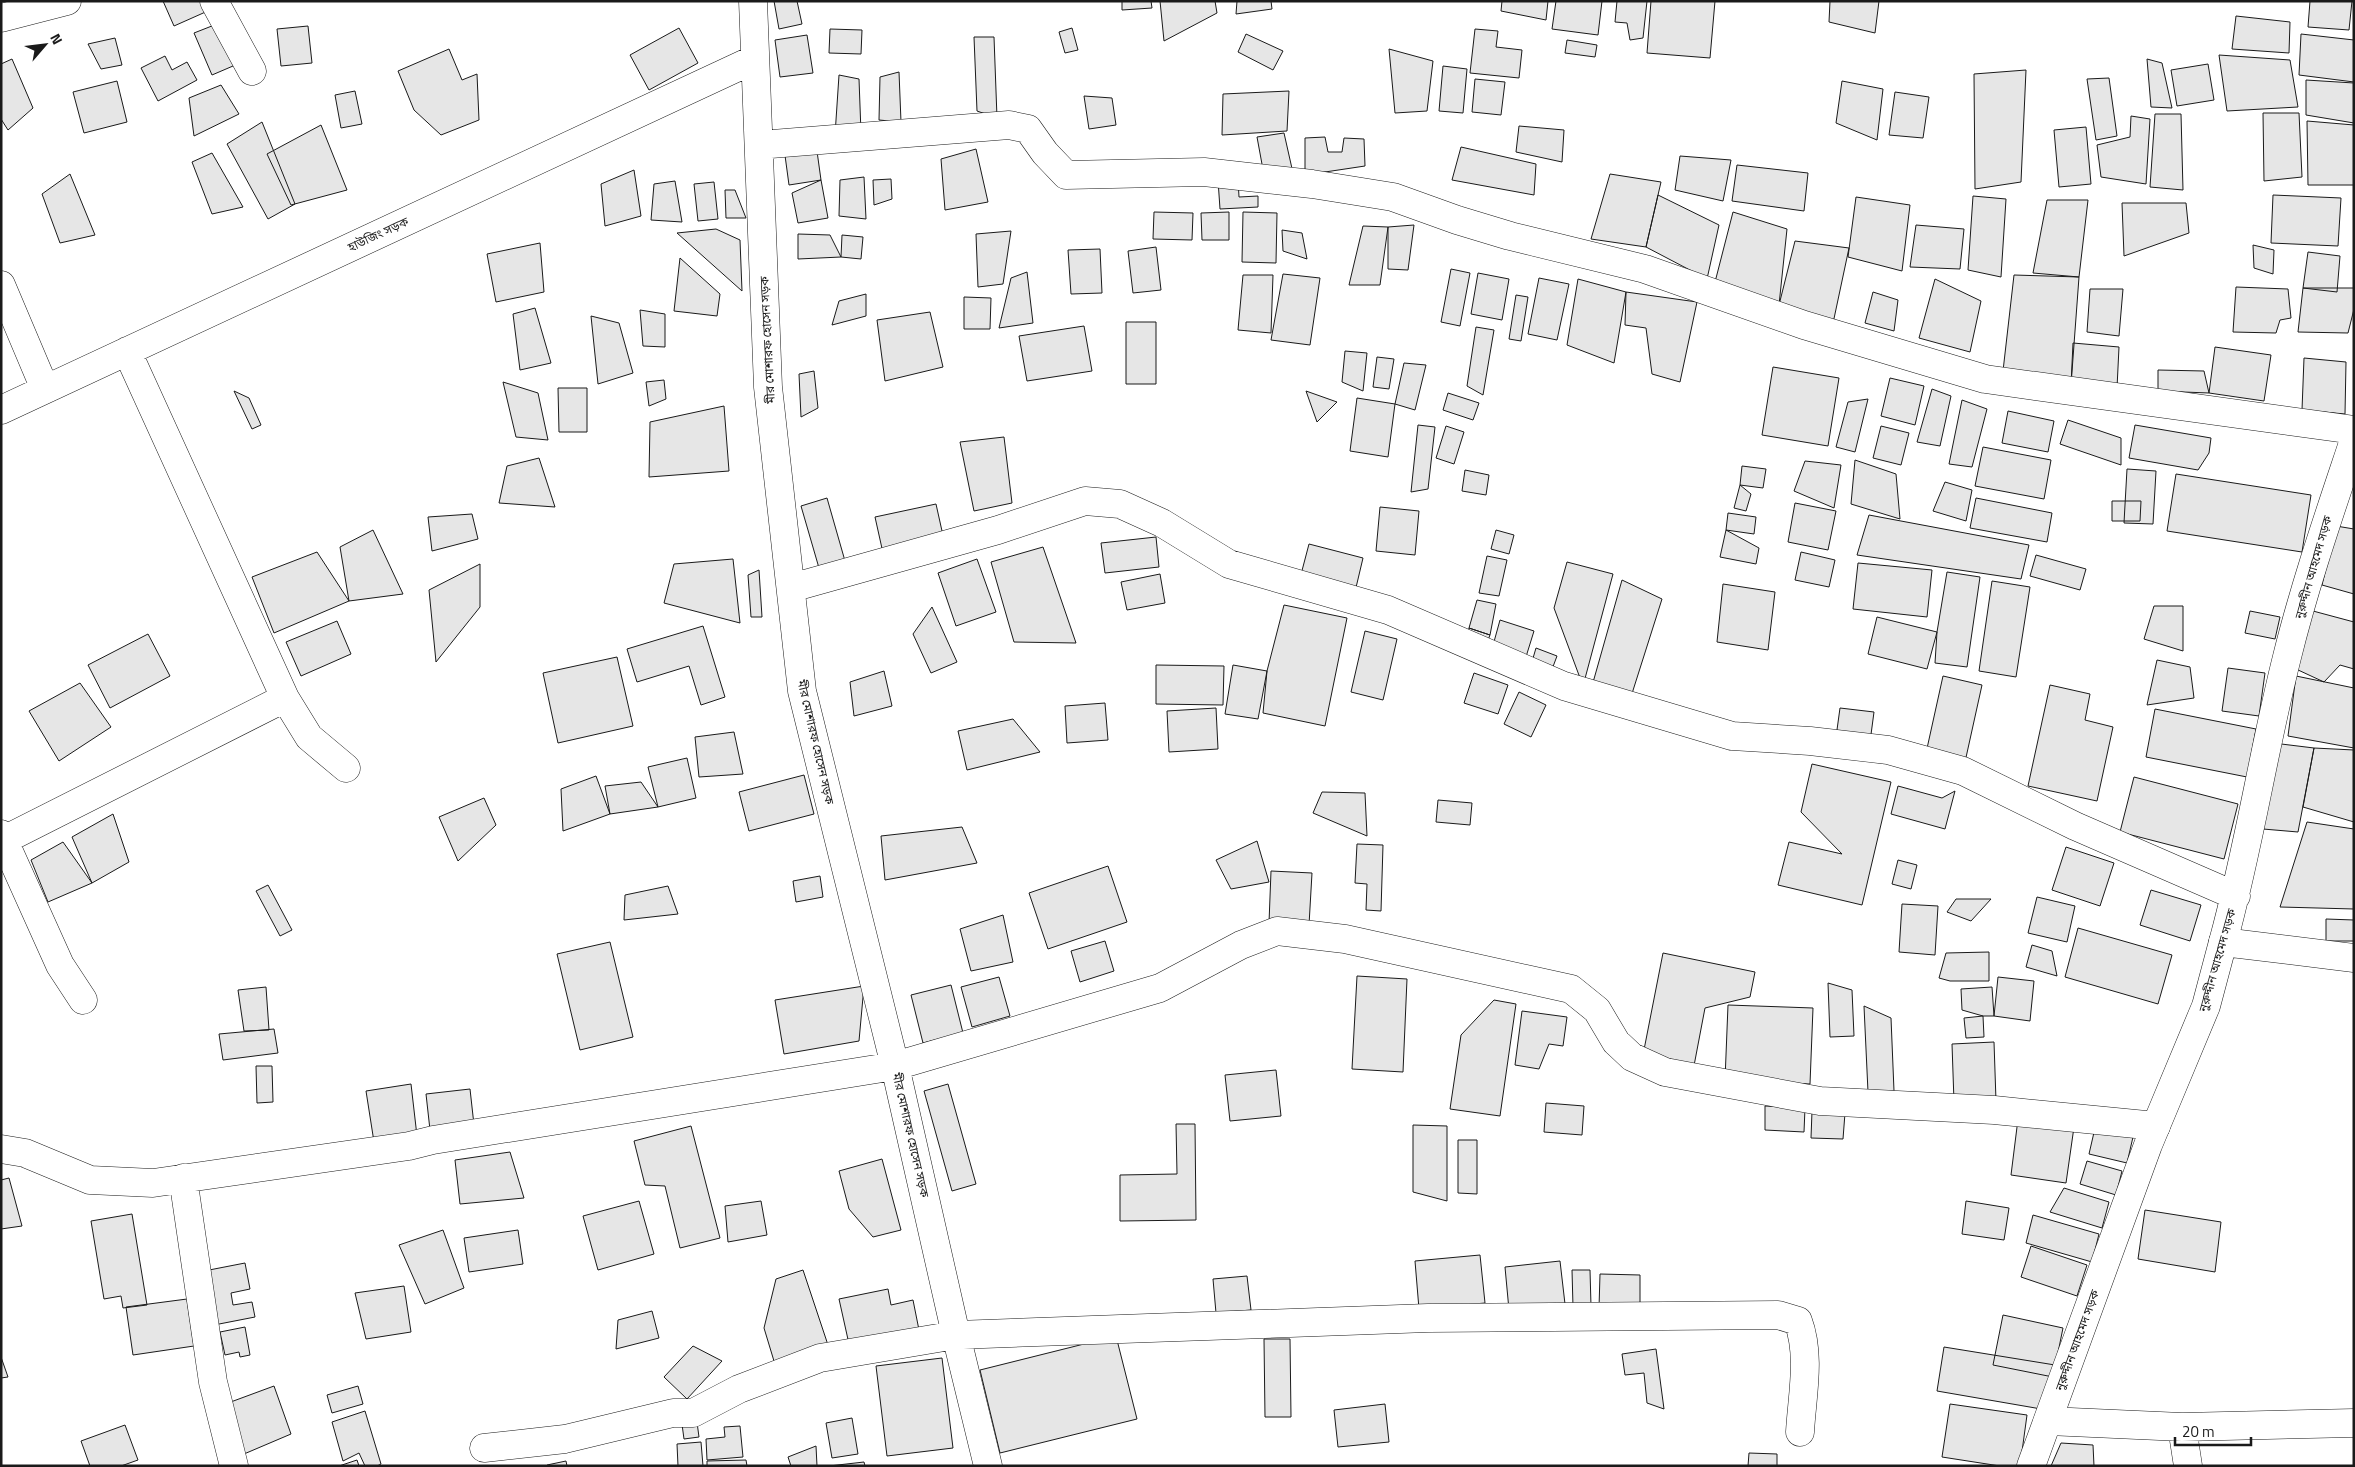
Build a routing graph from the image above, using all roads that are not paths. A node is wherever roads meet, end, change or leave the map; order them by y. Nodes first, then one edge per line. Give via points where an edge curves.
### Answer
1 (67, 1) edge
2 (214, 1) edge
3 (753, 1) edge
4 (1, 18) edge
5 (755, 59) junction
6 (252, 71) dead end
7 (759, 145) junction
8 (1, 285) edge
9 (127, 351) junction
10 (44, 389) junction
11 (1, 410) edge
12 (2354, 430) edge
13 (2354, 440) edge
14 (792, 588) junction
15 (285, 698) junction
16 (346, 768) dead end
17 (3, 837) edge
18 (2236, 896) junction
19 (2223, 942) junction
20 (2354, 958) edge
21 (83, 1000) dead end
22 (895, 1066) junction
23 (2156, 1126) junction
24 (1, 1149) edge
25 (183, 1178) junction
26 (956, 1336) junction
27 (2048, 1422) junction
28 (2354, 1423) edge
29 (2182, 1427) junction
30 (1800, 1432) dead end
31 (484, 1448) dead end
32 (234, 1466) edge
33 (988, 1466) edge
34 (2031, 1466) edge
35 (2188, 1466) edge

1 - 4 street
2 - 6 street
3 - 5 street, মীর মোশারফ হোসেন সড়ক
5 - 7 street, মীর মোশারফ হোসেন সড়ক
5 - 9 street, হাউজিং সড়ক
7 - 12 street via 1009,125 1028,130 1066,175 1204,172 1393,197 1510,236 1645,269 1804,325 1985,379
7 - 14 street, মীর মোশারফ হোসেন সড়ক via 768,387
8 - 10 street
9 - 10 street, হাউজিং সড়ক
9 - 15 street
10 - 11 street, হাউজিং সড়ক
13 - 18 street, নুরুদ্দীন আহমেদ সড়ক via 2321,538 2287,657
14 - 18 street via 1086,502 1120,504 1162,523 1229,564 1388,610 1564,686 1732,736 1888,750 1963,771 2075,826
14 - 22 street, মীর মোশারফ হোসেন সড়ক via 802,691
15 - 16 street via 309,737
15 - 17 street
17 - 21 street via 60,965
18 - 19 street, নুরুদ্দীন আহমেদ সড়ক
19 - 20 street
19 - 23 street, নুরুদ্দীন আহমেদ সড়ক via 2206,1006
22 - 23 street via 1160,988 1242,945 1277,932 1345,939 1571,988 1597,1010 1616,1042 1632,1056 1665,1072 1820,1101 1994,1110
22 - 25 street via 409,1146
22 - 26 street, মীর মোশারফ হোসেন সড়ক
23 - 27 street, নুরুদ্দীন আহমেদ সড়ক
24 - 25 street via 25,1153 90,1180 153,1183
25 - 32 street via 213,1382
26 - 30 street via 1428,1318 1778,1315 1798,1321 1804,1337
26 - 31 street via 820,1358 739,1389 693,1413 673,1413 565,1439
26 - 33 street, মীর মোশারফ হোসেন সড়ক
27 - 29 street
27 - 34 street, নুরুদ্দীন আহমেদ সড়ক
28 - 29 street
29 - 35 street

